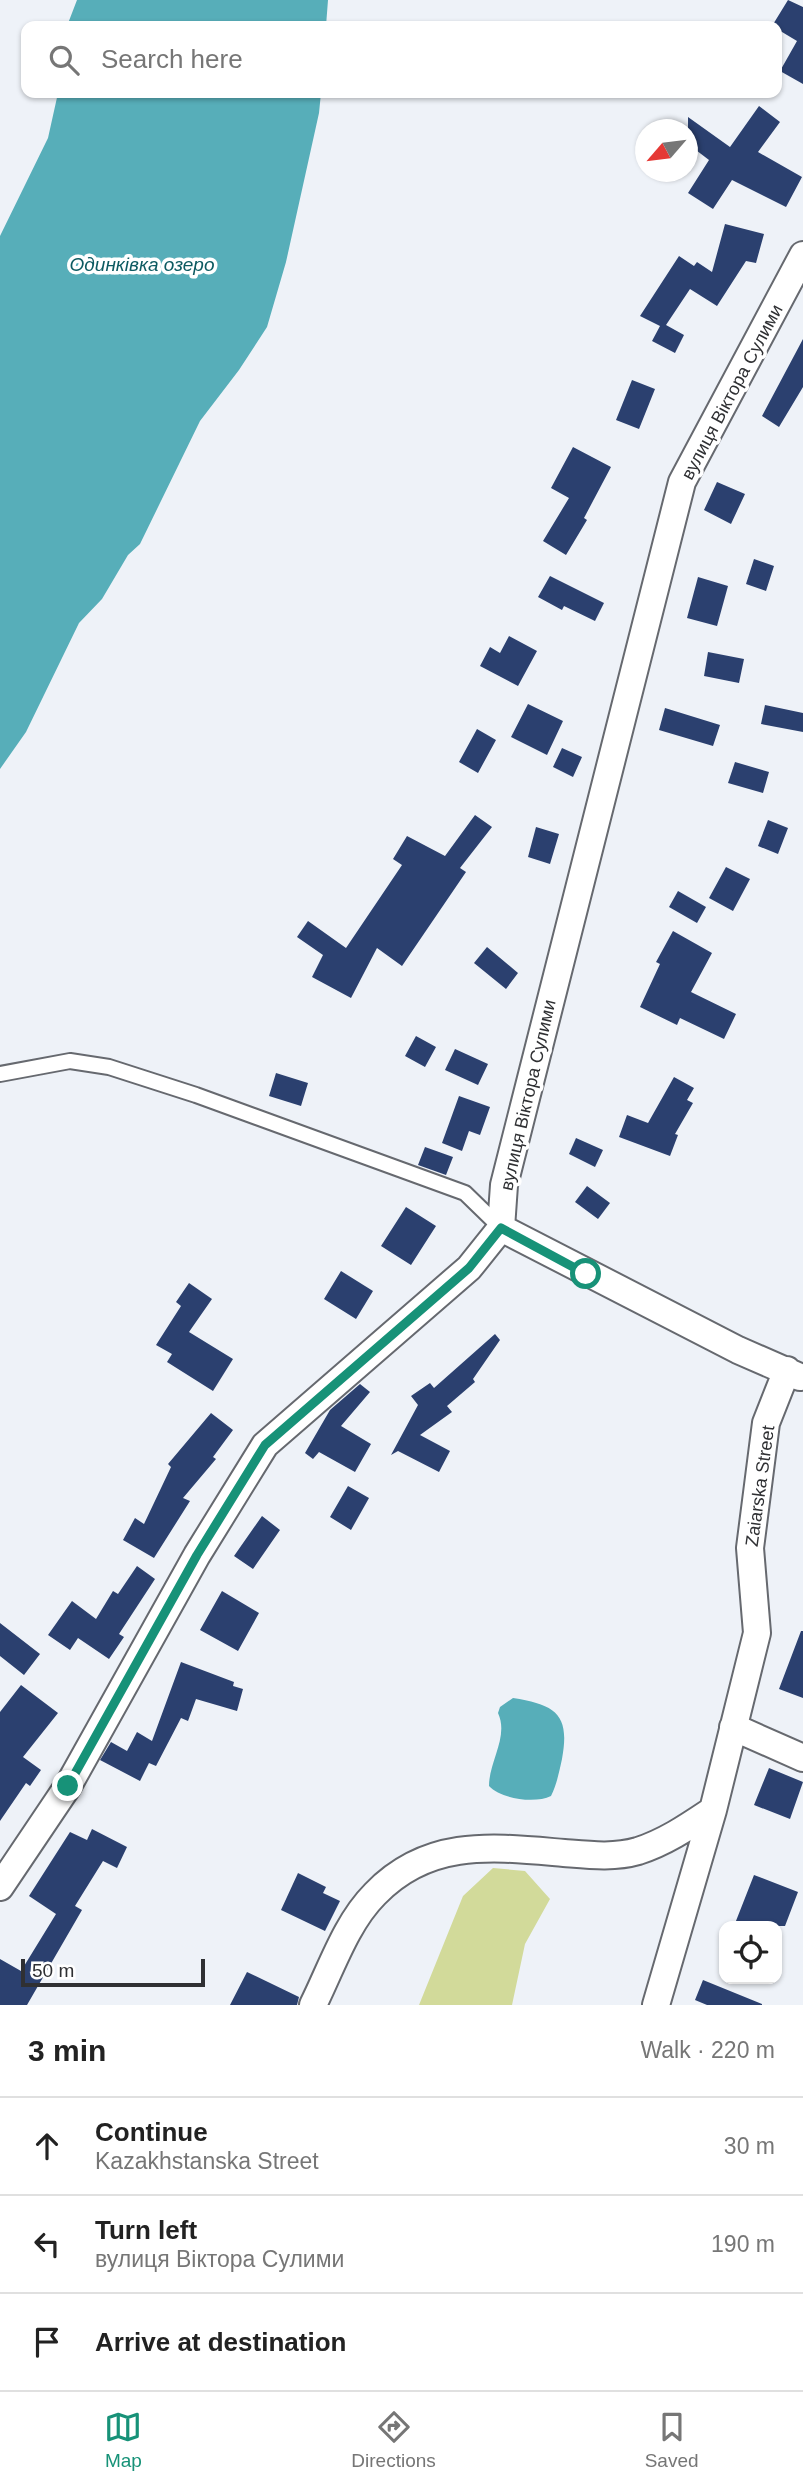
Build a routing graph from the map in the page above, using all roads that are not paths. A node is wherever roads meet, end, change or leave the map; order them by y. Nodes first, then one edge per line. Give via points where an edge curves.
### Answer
1 (803, 255) edge
2 (0, 1074) edge
3 (501, 1228) junction
4 (795, 1374) edge
5 (733, 1727) junction
6 (803, 1758) edge
7 (712, 1810) junction
8 (0, 1887) edge
9 (313, 2005) edge
10 (656, 2005) edge

1 - 3 street, вулиця Віктора Сулими via 682,482 504,1185
2 - 3 lane via 69,1061 109,1067 465,1194
3 - 4 street via 738,1350
3 - 8 street via 469,1268 265,1445 197,1555 68,1786
4 - 5 street, Zaiarska Street via 766,1423 750,1548 757,1633
5 - 6 street
5 - 7 street, Zaiarska Street
7 - 9 street via 678,1834 637,1851 601,1856 455,1849 411,1865 374,1894 348,1933
7 - 10 street, Zaiarska Street

